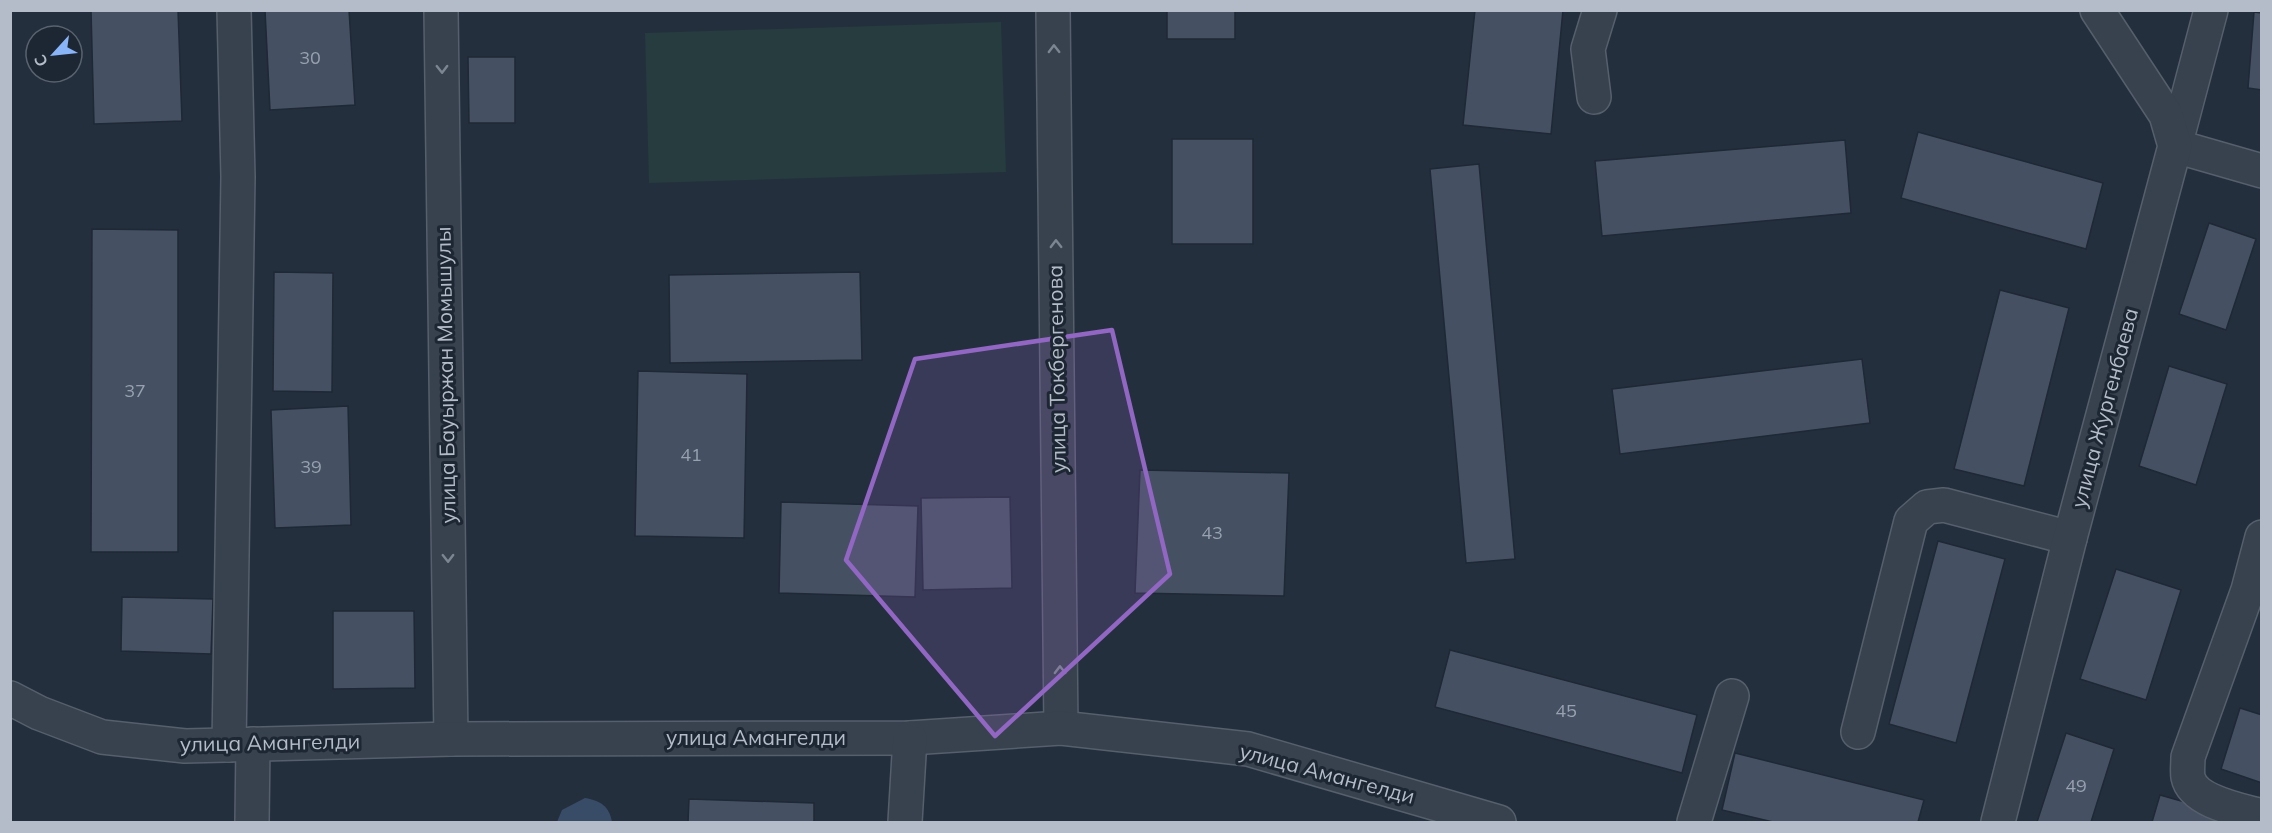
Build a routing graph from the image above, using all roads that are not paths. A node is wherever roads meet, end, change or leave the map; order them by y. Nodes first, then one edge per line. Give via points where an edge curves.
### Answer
1 (234, 10) edge
2 (441, 10) edge
3 (1053, 10) edge
4 (1600, 10) edge
5 (2097, 10) edge
6 (2211, 10) edge
7 (1594, 97) dead end
8 (2175, 146) junction
9 (2262, 171) edge
10 (2262, 537) edge
11 (2070, 538) junction
12 (2255, 592) edge
13 (1732, 696) dead end
14 (10, 698) edge
15 (1061, 728) junction
16 (1858, 732) dead end
17 (910, 738) junction
18 (451, 739) junction
19 (241, 744) junction
20 (2262, 816) edge
21 (252, 822) edge
22 (904, 822) edge
23 (1499, 822) edge
24 (1694, 822) edge
25 (1998, 822) edge

1 - 19 street
2 -> 18 street, улица Бауыржан Момышулы
15 -> 3 street, улица Токбергенова
4 - 7 street via 1588,49
5 - 8 street via 2166,115
6 - 8 street, улица Жургенбаева
8 - 9 street
8 - 11 street, улица Жургенбаева
10 - 12 street
11 - 16 street via 1944,505 1927,507 1911,521
11 - 25 street, улица Жургенбаева
12 - 20 street via 2188,757 2188,779 2196,792 2209,800
13 - 24 street
14 - 19 street, улица Амангелди via 102,737 185,746
15 - 17 street, улица Амангелди
15 - 23 street, улица Амангелди via 1248,749
17 - 18 street, улица Амангелди
17 - 22 street
18 - 19 street, улица Амангелди
19 - 21 street

